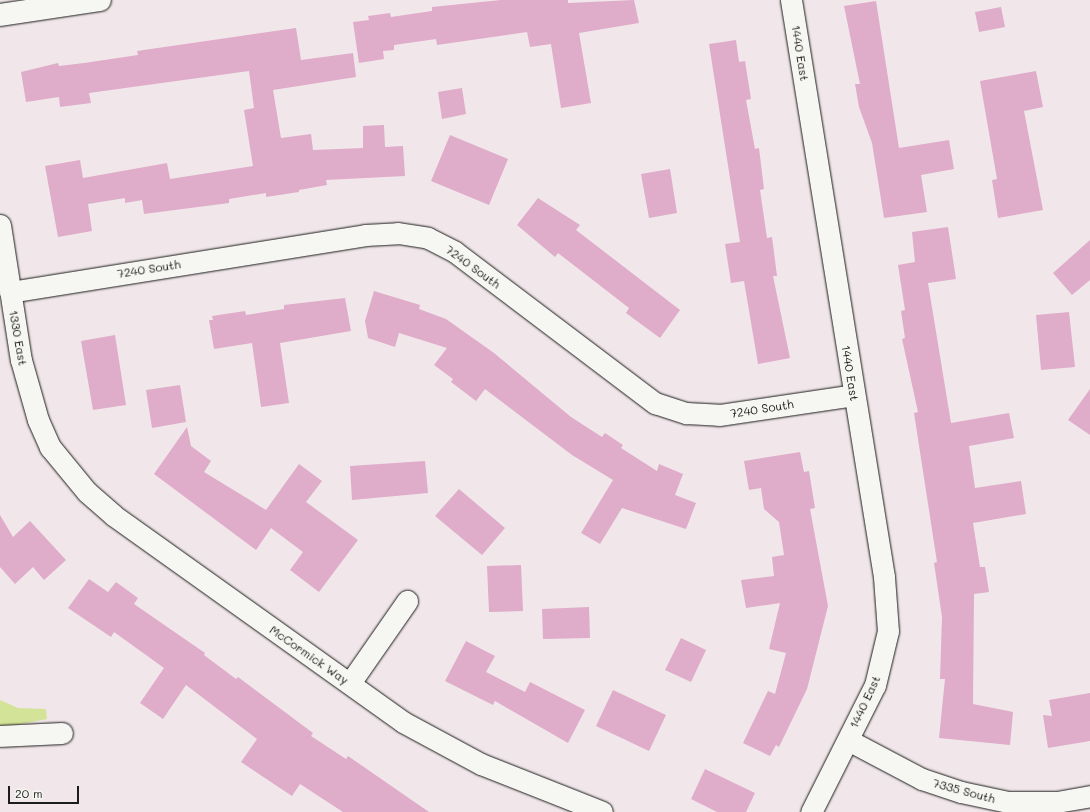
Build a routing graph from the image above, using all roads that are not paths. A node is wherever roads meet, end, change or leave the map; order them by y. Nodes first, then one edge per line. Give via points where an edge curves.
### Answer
1 (100, 0) edge
2 (791, 0) edge
3 (0, 16) edge
4 (0, 225) edge
5 (10, 292) junction
6 (854, 395) junction
7 (50, 446) joint
8 (407, 601) dead end
9 (350, 683) junction
10 (62, 732) dead end
11 (0, 736) edge
12 (848, 740) junction
13 (1090, 796) edge
14 (602, 812) edge
15 (811, 812) edge

1 - 3 street
2 - 6 street, 1440 East
4 - 5 street, 1330 East
5 - 6 street, 7240 South via 365,235 398,233 428,238 455,252 656,403 686,413 719,415
5 - 7 street, 1330 East via 28,390
6 - 12 street, 1440 East via 884,577 888,631 875,685
7 - 9 street, McCormick Way via 66,470 113,515
8 - 9 street
9 - 14 street, McCormick Way via 404,722 466,757
10 - 11 street
12 - 13 street, 7335 South via 922,779 961,792 1008,802 1057,802
12 - 15 street, 1440 East

